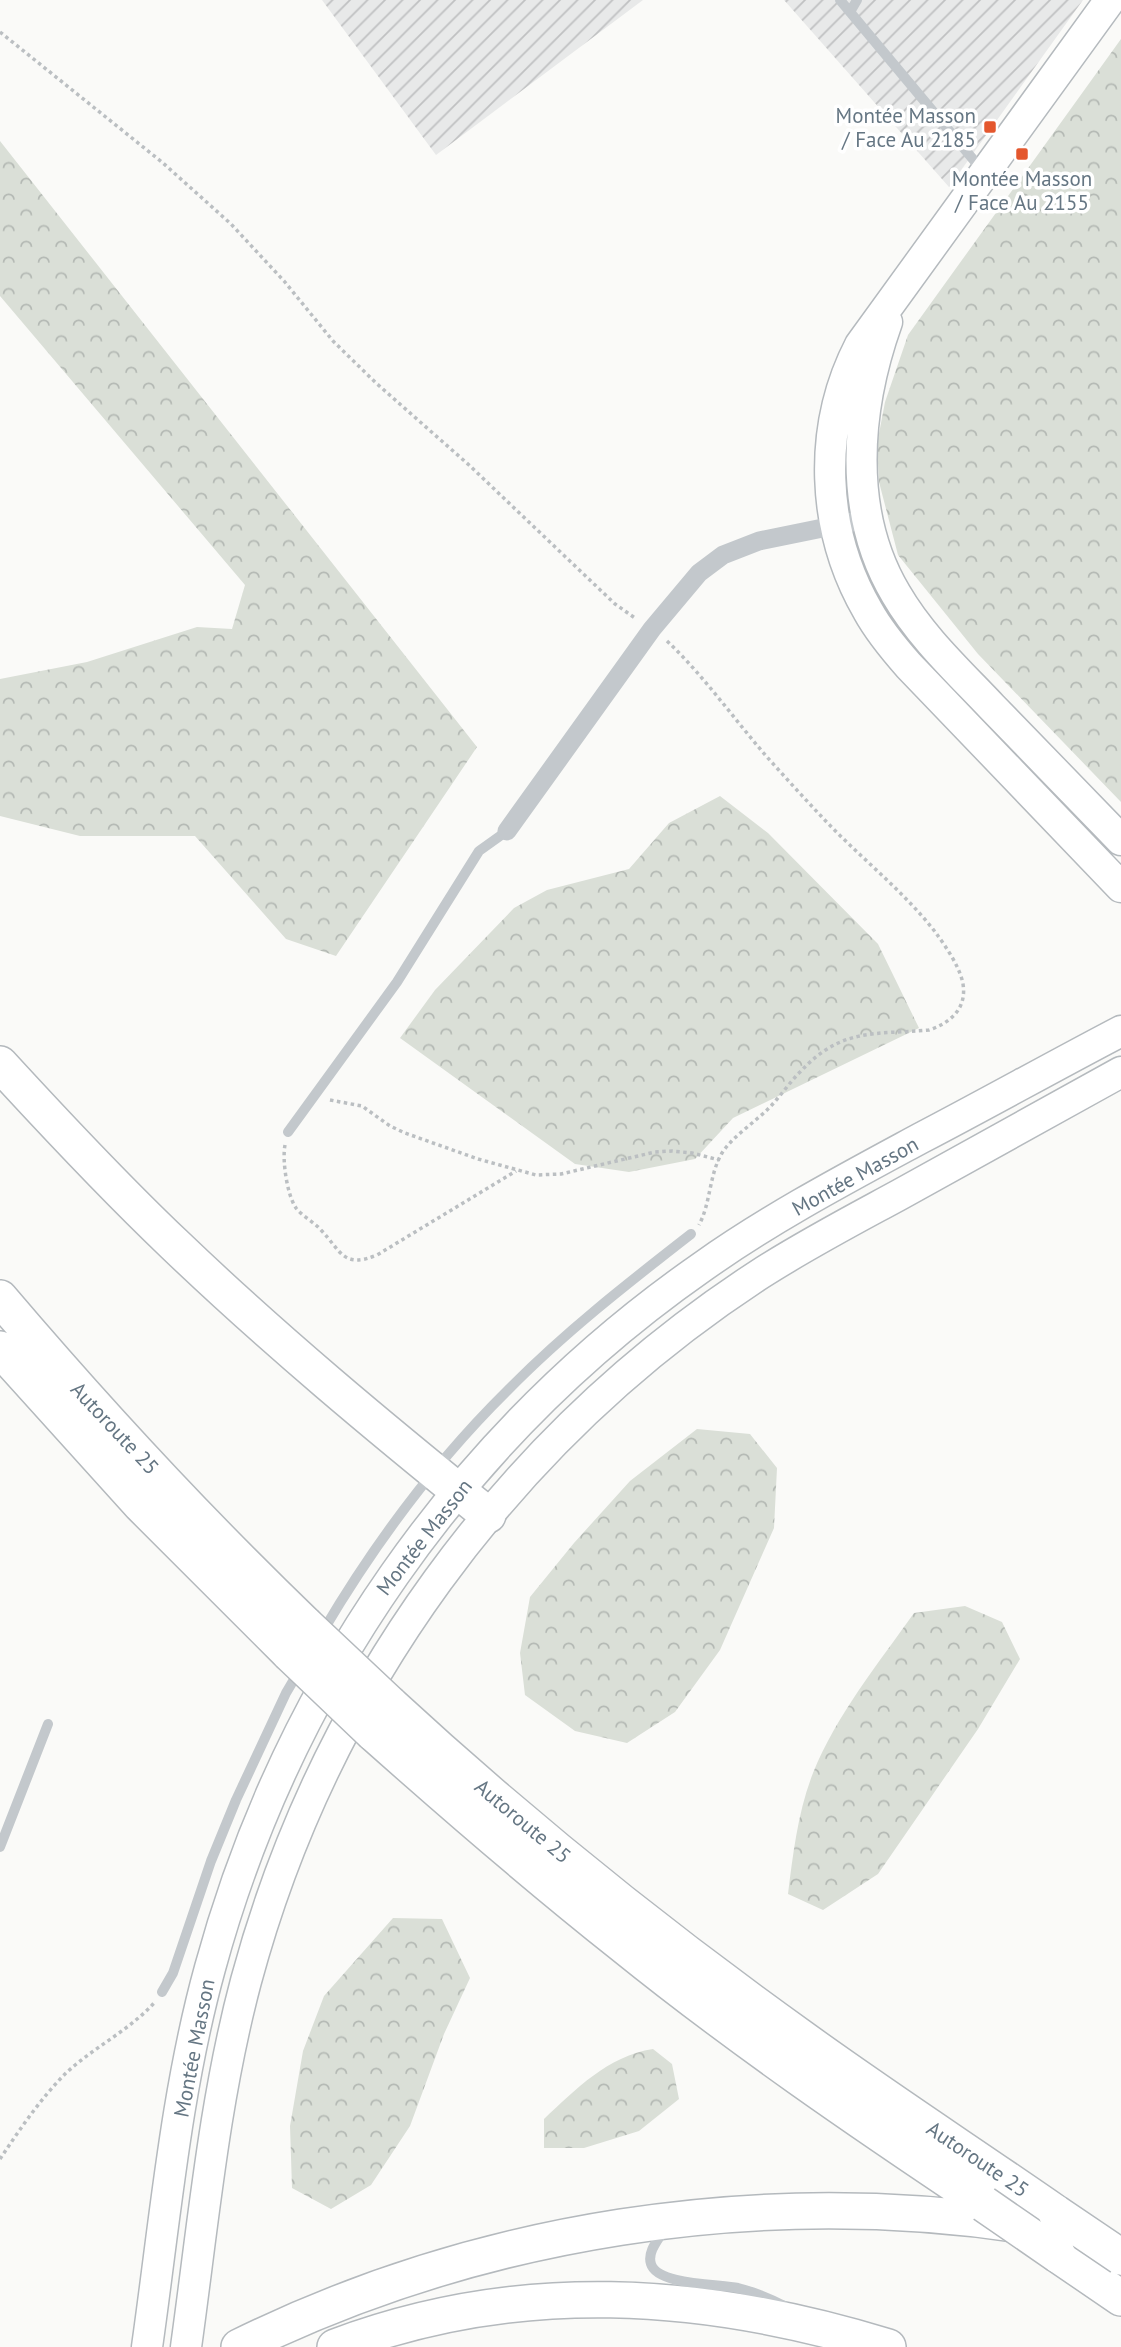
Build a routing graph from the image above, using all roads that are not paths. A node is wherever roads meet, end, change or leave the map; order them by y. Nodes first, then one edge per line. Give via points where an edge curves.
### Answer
1 (840, 0) edge
2 (858, 0) edge
3 (1110, 0) edge
4 (850, 12) junction
5 (984, 173) junction
6 (901, 290) junction
7 (867, 519) junction
8 (836, 524) junction
9 (507, 831) joint
10 (1121, 841) edge
11 (1121, 887) edge
12 (1121, 1031) edge
13 (0, 1063) edge
14 (1121, 1072) edge
15 (288, 1132) road end
16 (691, 1234) road end
17 (0, 1298) edge
18 (0, 1349) edge
19 (446, 1480) junction
20 (488, 1515) junction
21 (304, 1645) junction
22 (48, 1724) dead end
23 (0, 1847) edge
24 (704, 1987) junction
25 (162, 1992) road end
26 (670, 2220) junction
27 (1121, 2243) edge
28 (1121, 2257) edge
29 (1121, 2298) edge
30 (832, 2331) junction
31 (147, 2347) edge
32 (186, 2347) edge
33 (239, 2347) edge
34 (335, 2347) edge
35 (887, 2347) edge

1 - 4 lane
2 - 4 lane
3 - 5 main road
4 - 5 lane
5 - 6 main road
6 - 7 main road via 883,334 865,410 861,462
6 - 8 main road via 871,328 844,380 830,465
7 - 8 street
7 - 10 main road via 885,574 919,628
8 - 9 street via 759,541 723,555 691,581
8 - 11 main road via 856,589 889,643
9 - 15 lane via 479,851 397,982
12 - 19 main road, Montée Masson via 851,1176 707,1263 642,1311 519,1423
13 - 19 highway via 127,1199 211,1279
14 - 20 main road, Montée Masson via 759,1275 624,1377 555,1442
16 - 19 lane via 509,1389
17 - 21 highway, Autoroute 25
18 - 21 highway, Autoroute 25 via 141,1505
19 - 20 highway
19 - 21 lane via 387,1531
19 - 31 main road, Montée Masson via 328,1678 276,1780 239,1871 208,1972 185,2078
20 - 32 main road, Montée Masson via 426,1595 375,1674 329,1757 279,1875 245,1985 227,2066
21 - 24 highway, Autoroute 25, bridge via 381,1719 489,1794 555,1869
21 - 25 lane via 211,1861 173,1973
22 - 23 lane
24 - 28 highway, Autoroute 25, bridge via 803,2039
24 - 29 highway, Autoroute 25, bridge via 826,2096
26 - 27 highway via 806,2211 901,2213 1018,2224
26 - 30 lane via 650,2255 653,2269 660,2274 761,2295
26 - 33 highway via 562,2238 467,2261 340,2302
30 - 34 highway via 706,2306 574,2299 438,2316
30 - 35 highway

